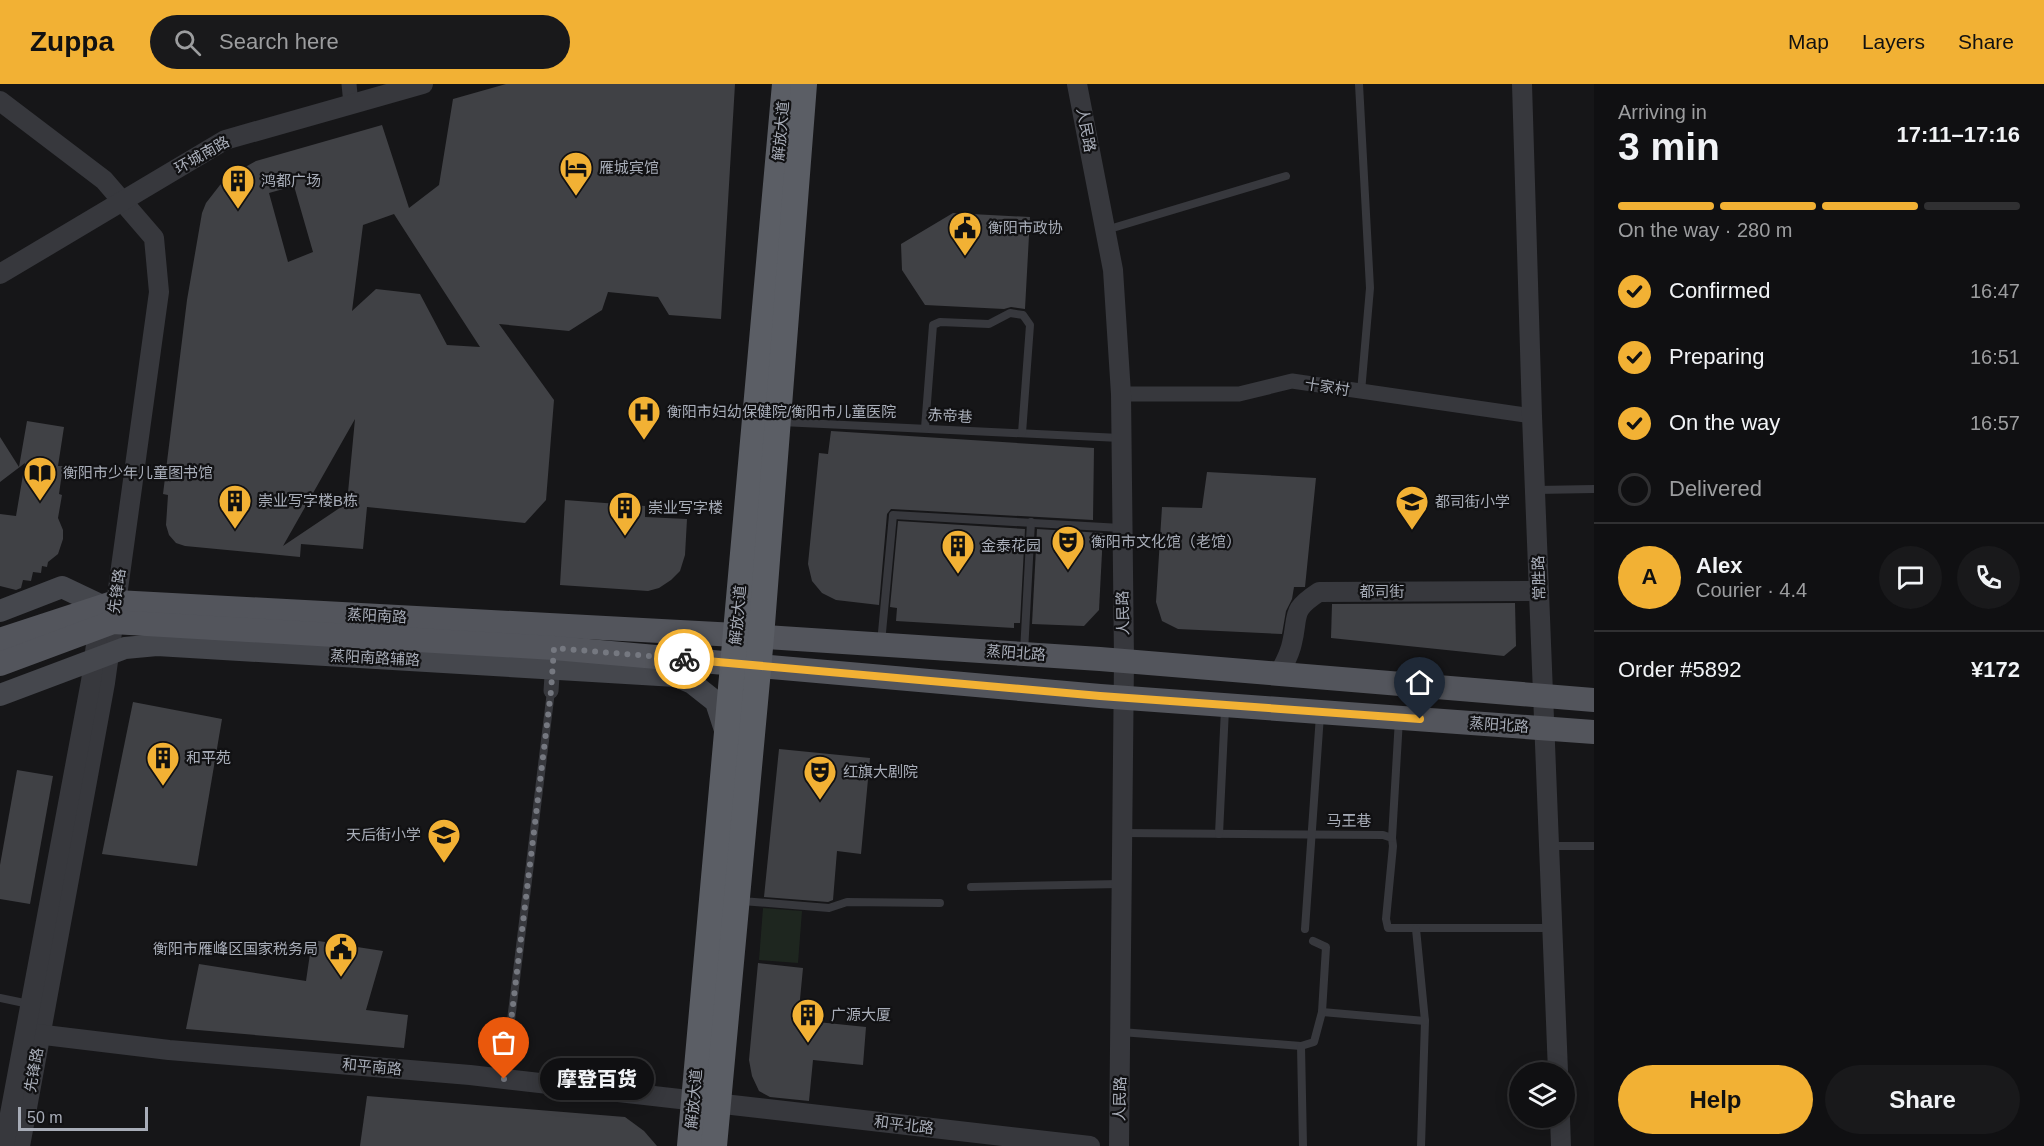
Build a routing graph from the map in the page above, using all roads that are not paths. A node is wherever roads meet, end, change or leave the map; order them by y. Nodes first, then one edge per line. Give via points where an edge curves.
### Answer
1 (349, 84) edge
2 (423, 84) edge
3 (785, 84) edge
4 (804, 84) edge
5 (1077, 84) edge
6 (1359, 84) edge
7 (1522, 84) edge
8 (0, 101) edge
9 (351, 104) junction
10 (0, 114) edge
11 (1286, 176) dead end
12 (118, 204) junction
13 (1106, 230) junction
14 (0, 274) edge
15 (1361, 392) junction
16 (1121, 394) junction
17 (1532, 416) junction
18 (777, 422) junction
19 (925, 428) junction
20 (1022, 433) junction
21 (1121, 438) junction
22 (1594, 489) edge
23 (1535, 490) junction
24 (1031, 522) junction
25 (1122, 528) junction
26 (1539, 591) junction
27 (0, 612) edge
28 (107, 614) junction
29 (748, 636) junction
30 (0, 640) edge
31 (881, 645) junction
32 (1024, 654) junction
33 (101, 657) junction
34 (553, 658) junction
35 (1124, 660) junction
36 (0, 664) edge
37 (745, 665) junction
38 (1280, 674) junction
39 (551, 691) joint
40 (0, 695) edge
41 (1123, 697) junction
42 (1543, 697) junction
43 (1594, 700) edge
44 (1225, 705) junction
45 (1320, 711) junction
46 (1400, 717) junction
47 (1545, 728) junction
48 (1594, 732) edge
49 (727, 736) junction
50 (1122, 833) junction
51 (1219, 834) junction
52 (1312, 835) junction
53 (1392, 838) junction
54 (1549, 846) junction
55 (1594, 846) edge
56 (1122, 884) junction
57 (971, 887) dead end
58 (737, 900) junction
59 (940, 903) dead end
60 (1305, 928) dead end
61 (1552, 928) junction
62 (1416, 929) junction
63 (1313, 941) dead end
64 (0, 998) edge
65 (31, 1004) junction
66 (1322, 1012) junction
67 (1425, 1021) junction
68 (1121, 1032) junction
69 (33, 1034) junction
70 (1301, 1046) junction
71 (1558, 1062) edge
72 (504, 1079) junction
73 (706, 1102) junction
74 (1560, 1128) edge
75 (4, 1146) edge
76 (20, 1146) edge
77 (690, 1146) edge
78 (714, 1146) edge
79 (1090, 1146) edge
80 (1119, 1146) edge
81 (1303, 1146) edge
82 (1421, 1146) edge
83 (1561, 1146) edge

1 - 9 street
2 - 9 street, 环城南路
3 - 29 highway, 解放大道
4 - 18 highway, 解放大道
5 - 13 street, 人民路
6 - 15 lane via 1370,288
7 - 17 street, 常胜路
8 - 12 street, 先锋路 via 104,180
9 - 12 street, 环城南路 via 225,140
10 - 12 street, 先锋路
11 - 13 lane
12 - 14 street, 环城南路
12 - 28 street, 先锋路 via 154,238 159,292
13 - 16 street, 人民路 via 1113,270
15 - 16 street, 十家村 via 1292,381 1239,394
15 - 17 street, 十家村
16 - 21 street, 人民路
17 - 23 street, 常胜路
18 - 19 lane, 赤帝巷
18 - 29 highway, 解放大道
19 - 20 lane, 赤帝巷
19 - 20 lane via 933,325 989,324 1010,313 1023,315 1030,325
20 - 21 lane, 赤帝巷
21 - 25 street, 人民路
22 - 23 lane
23 - 26 street, 常胜路
24 - 25 lane
24 - 31 lane via 892,515
24 - 32 lane
25 - 35 street, 人民路
26 - 38 street, 都司街 via 1319,592 1303,603 1295,619 1292,644
26 - 42 street, 常胜路
27 - 28 main road via 62,588
28 - 29 main road, 蒸阳南路
28 - 30 main road, 蒸阳南路
28 - 33 street, 先锋路
28 - 34 main road, 蒸阳南路
28 - 36 main road, 蒸阳南路
29 - 31 main road, 蒸阳北路
29 - 37 highway, 解放大道
31 - 32 main road, 蒸阳北路
32 - 35 main road, 蒸阳北路
33 - 34 main road, 蒸阳南路辅路 via 125,648 157,645
33 - 40 main road, 蒸阳南路辅路
33 - 65 street, 先锋路
33 - 69 street, 先锋路
34 - 37 main road, 蒸阳南路
34 - 39 street
34 - 49 main road, 蒸阳南路辅路 via 676,676 692,683 716,702
35 - 38 main road, 蒸阳北路
35 - 41 street, 人民路
37 - 41 main road, 蒸阳北路
37 - 49 highway, 解放大道
37 - 58 highway, 解放大道
38 - 42 main road, 蒸阳北路
39 - 72 lane
41 - 44 main road, 蒸阳北路
41 - 50 street, 人民路
42 - 43 main road, 蒸阳北路
42 - 47 street, 常胜路
44 - 45 main road, 蒸阳北路
44 - 51 lane
45 - 46 main road, 蒸阳北路
45 - 52 lane
46 - 47 main road, 蒸阳北路
46 - 53 lane
47 - 48 main road, 蒸阳北路
47 - 54 street, 常胜路
49 - 73 highway, 解放大道
50 - 51 lane, 马王巷
50 - 56 street, 人民路
51 - 52 lane, 马王巷
52 - 53 lane, 马王巷
52 - 60 lane
53 - 62 lane, 马王巷 via 1388,928
54 - 55 lane
54 - 61 street, 常胜路
56 - 57 lane
56 - 68 street, 人民路
58 - 59 lane via 829,908 847,902
58 - 73 highway, 解放大道
61 - 62 lane, 马王巷
61 - 71 street, 常胜路
62 - 67 lane
63 - 66 lane via 1326,947
64 - 65 lane
65 - 69 street, 先锋路
66 - 67 lane
66 - 70 lane via 1314,1042
67 - 82 lane
68 - 70 lane
68 - 80 street, 人民路
69 - 72 street, 和平南路
69 - 75 street, 先锋路
69 - 76 street, 先锋路
70 - 81 lane
72 - 73 street, 和平南路
73 - 77 highway, 解放大道
73 - 78 highway, 解放大道
73 - 79 street, 和平北路
74 - 83 street

